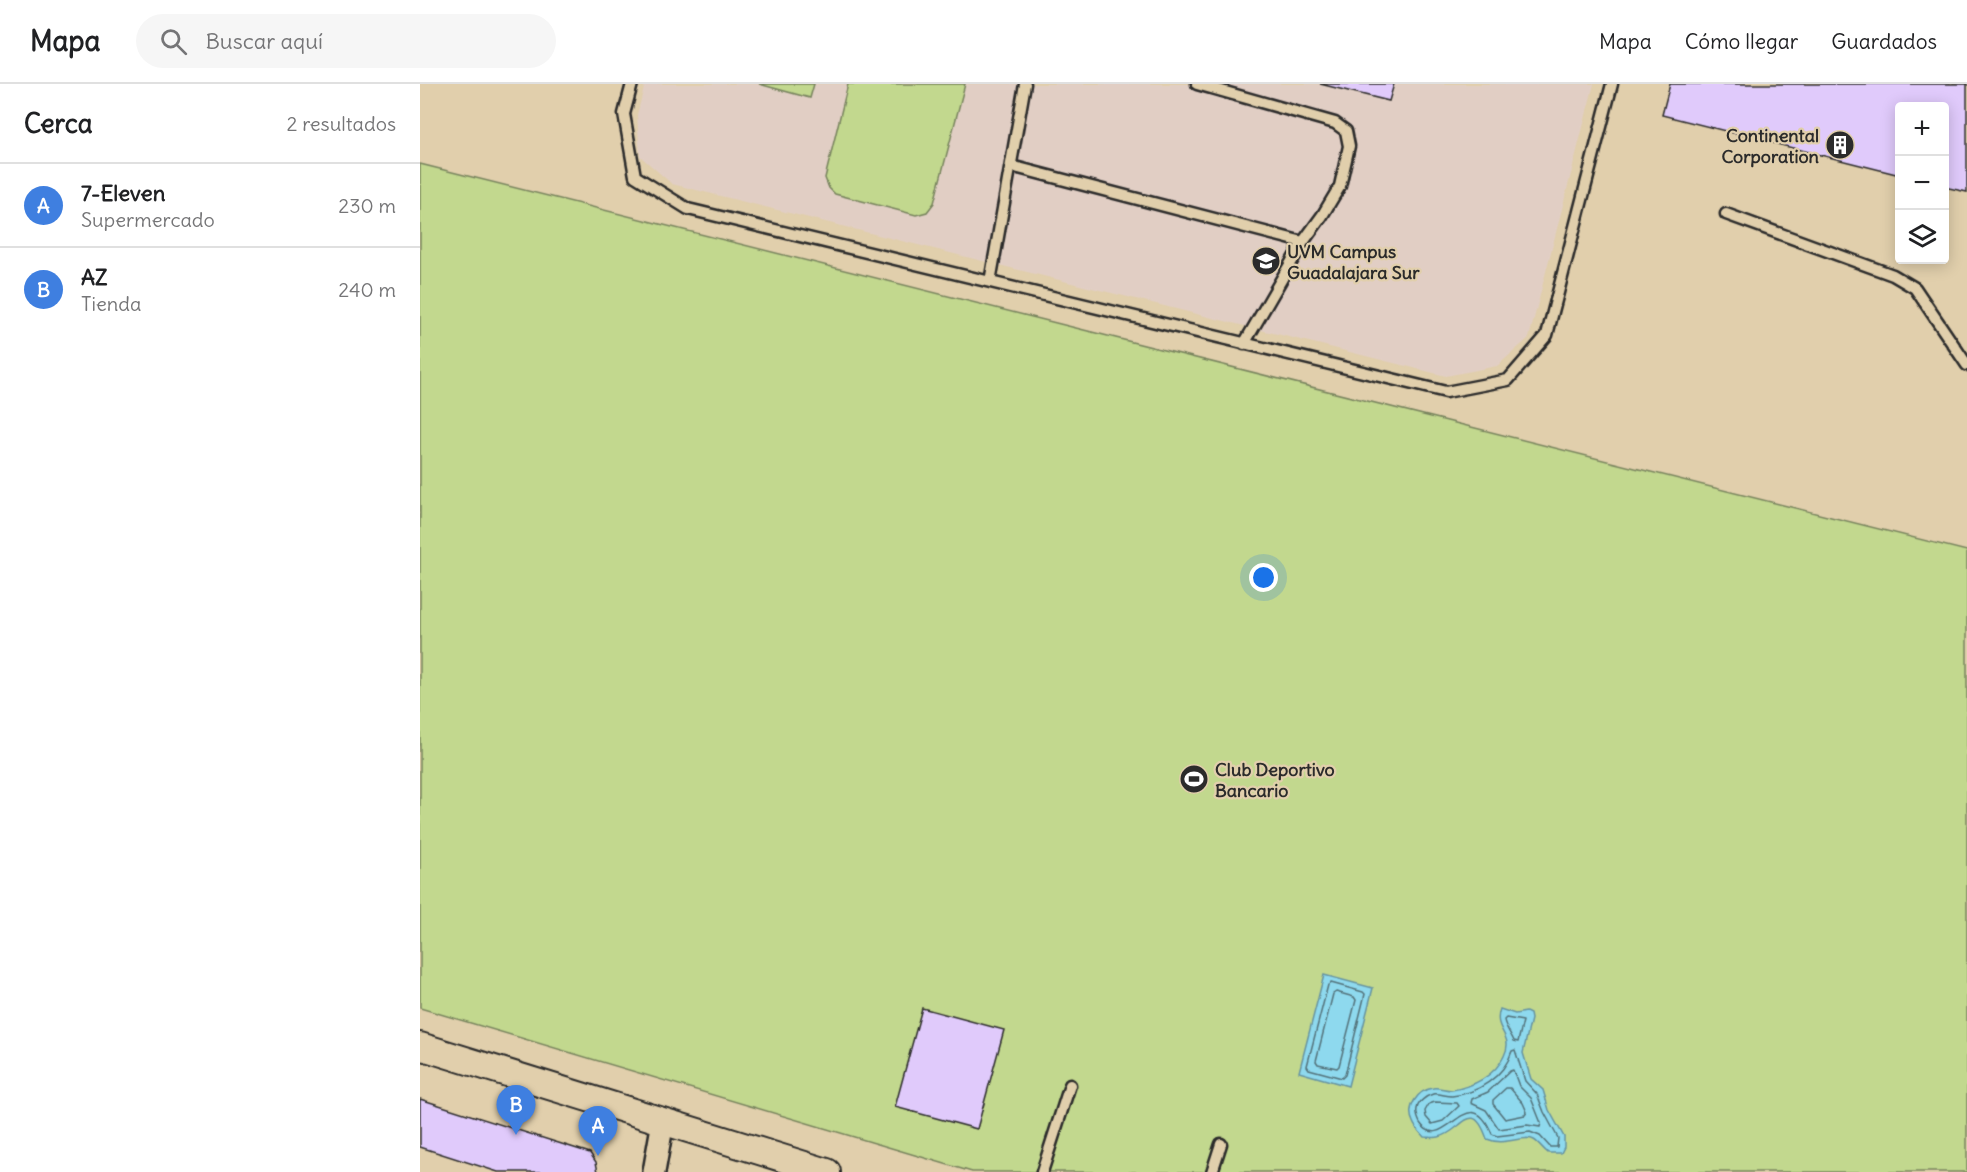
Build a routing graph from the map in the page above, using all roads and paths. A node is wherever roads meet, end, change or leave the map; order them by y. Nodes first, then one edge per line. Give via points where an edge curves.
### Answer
1 (632, 84) edge
2 (1025, 84) edge
3 (1197, 84) edge
4 (1612, 84) edge
5 (1011, 166) junction
6 (1726, 214) dead end
7 (1303, 242) junction
8 (990, 282) junction
9 (1244, 344) junction
10 (1967, 366) edge
11 (420, 1046) edge
12 (1070, 1085) dead end
13 (663, 1121) junction
14 (1221, 1144) dead end
15 (654, 1172) edge
16 (827, 1172) edge
17 (1042, 1172) edge
18 (1212, 1172) edge

1 - 8 lane via 624,114 635,176 688,209
2 - 5 lane
3 - 7 lane via 1335,123 1346,131 1349,146 1340,186
4 - 9 lane via 1547,335 1508,380 1446,392
5 - 7 lane
5 - 8 lane
6 - 10 lane via 1893,275 1914,288
7 - 9 lane
8 - 9 lane
11 - 13 street
12 - 17 lane
13 - 15 street
13 - 16 street
14 - 18 lane

